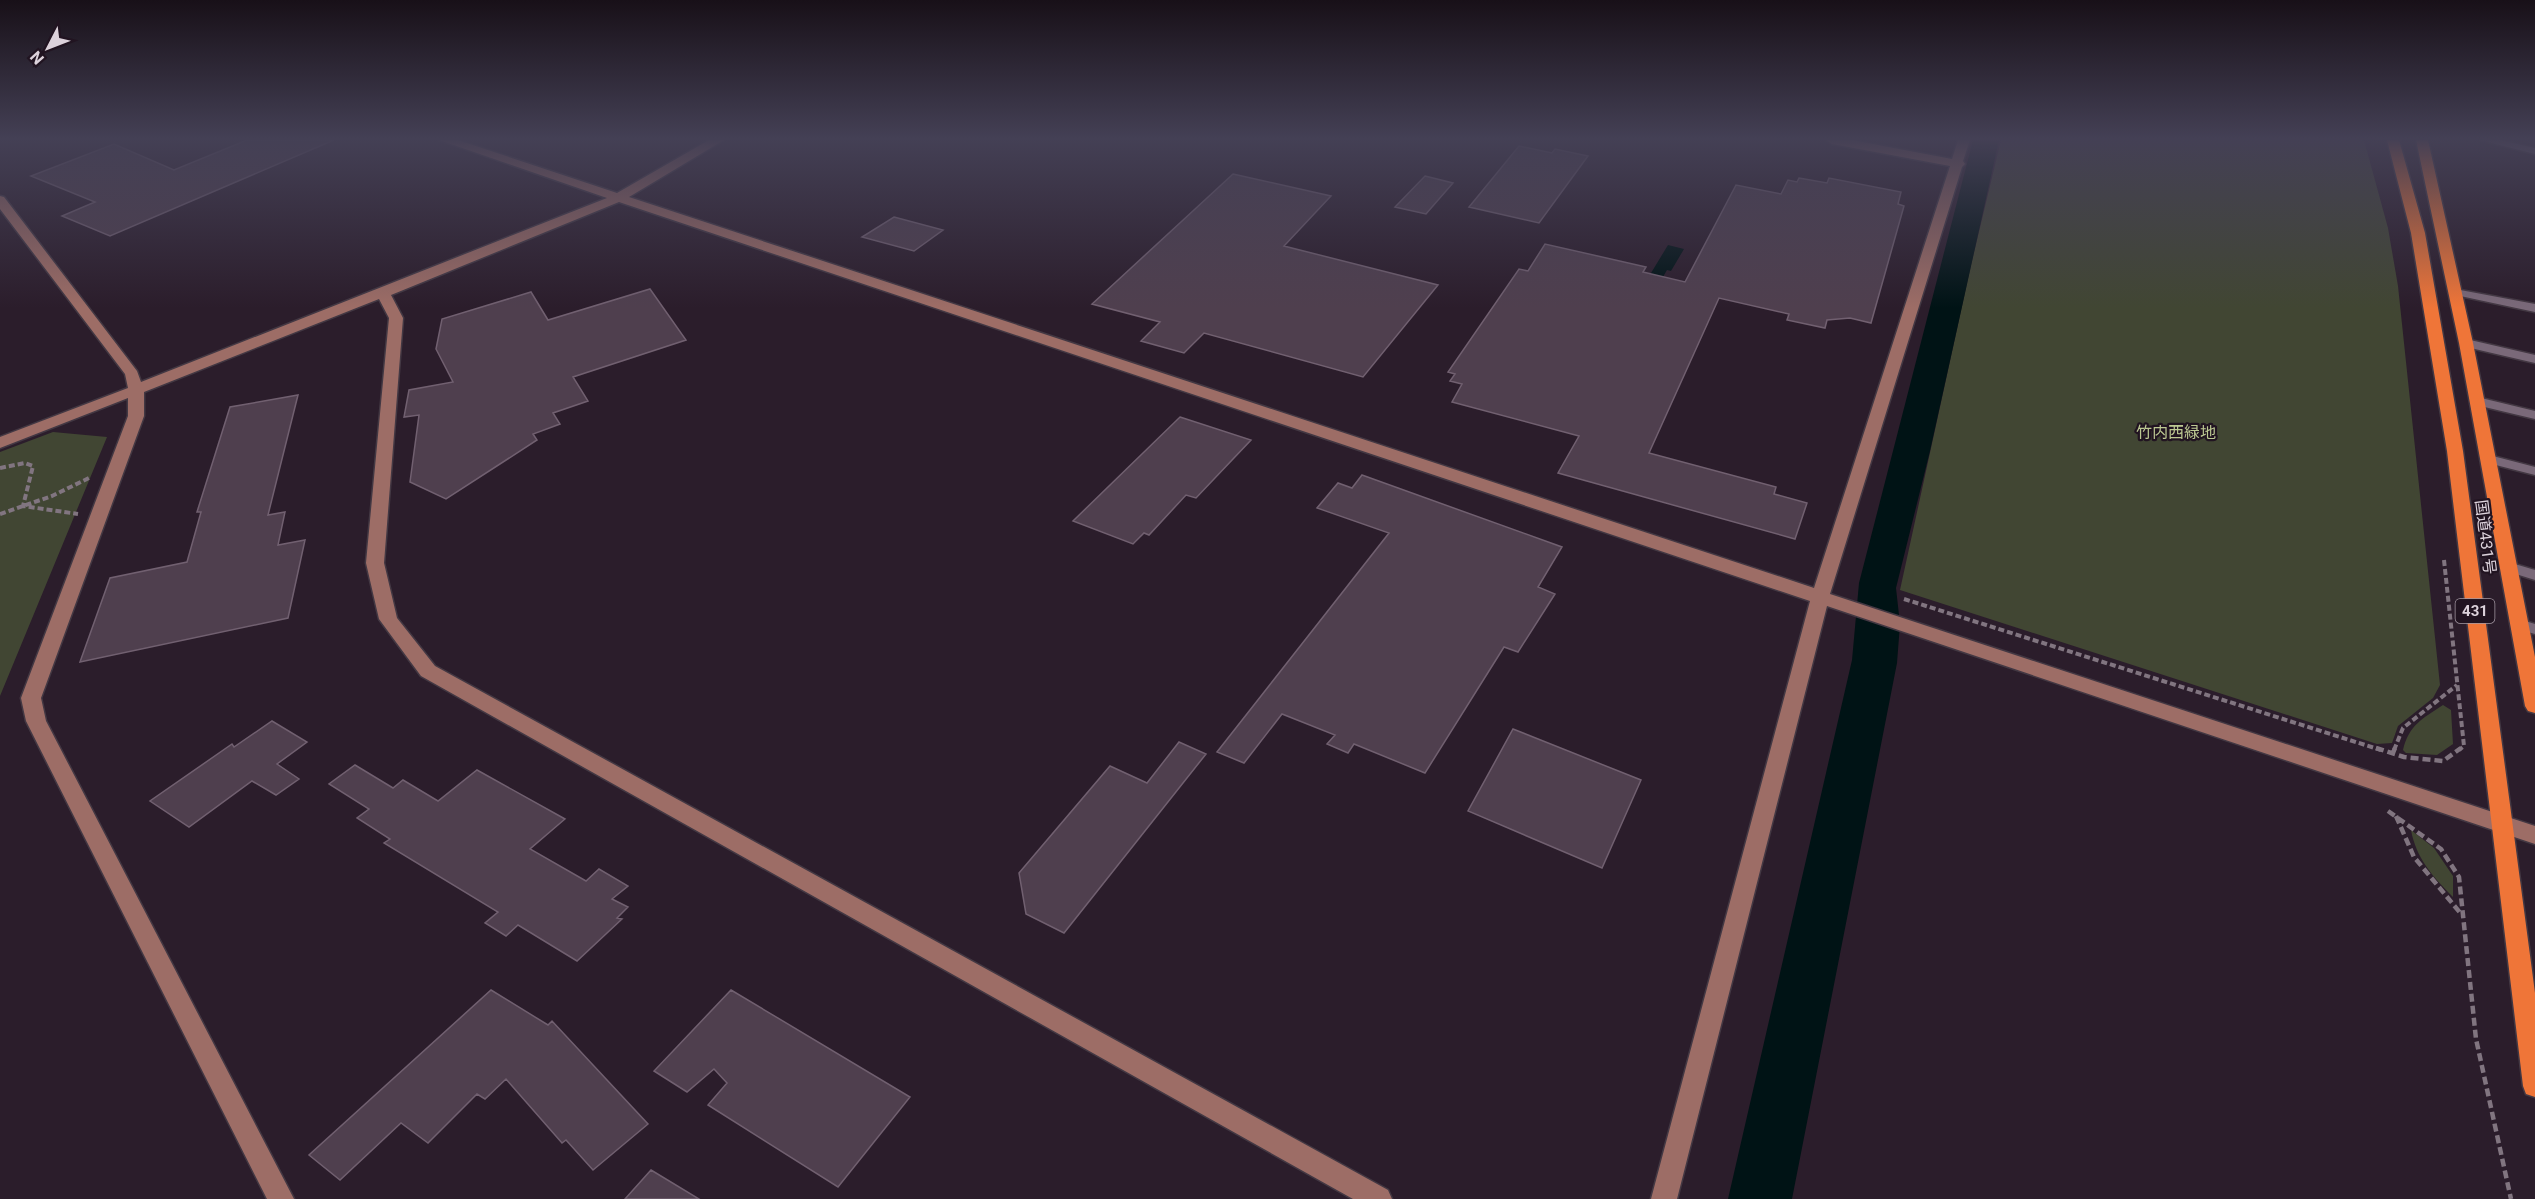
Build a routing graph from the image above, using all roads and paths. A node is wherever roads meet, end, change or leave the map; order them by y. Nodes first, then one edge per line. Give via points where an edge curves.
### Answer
1 (612, 196) edge
2 (622, 196) edge
3 (1949, 196) edge
4 (2408, 196) edge
5 (2435, 196) edge
6 (618, 198) junction
7 (0, 200) edge
8 (7, 223) edge
9 (2456, 292) junction
10 (383, 293) junction
11 (2535, 308) edge
12 (2466, 343) junction
13 (2535, 359) edge
14 (136, 391) junction
15 (2477, 401) junction
16 (2535, 415) edge
17 (0, 443) edge
18 (2488, 459) junction
19 (0, 468) edge
20 (2535, 471) edge
21 (96, 475) dead end
22 (23, 506) junction
23 (0, 514) edge
24 (79, 514) dead end
25 (2443, 554) dead end
26 (2508, 567) junction
27 (2535, 575) edge
28 (1820, 598) junction
29 (1904, 599) dead end
30 (2519, 624) junction
31 (2535, 628) edge
32 (2457, 685) junction
33 (2535, 706) edge
34 (2393, 753) junction
35 (2396, 816) dead end
36 (2405, 821) dead end
37 (2503, 825) junction
38 (2535, 836) edge
39 (2463, 916) junction
40 (2535, 1086) edge
41 (281, 1199) edge
42 (1379, 1199) edge
43 (1664, 1199) edge
44 (2511, 1199) edge

1 - 6 street
2 - 6 street
3 - 28 street
4 - 37 highway, 国道431号 / 431 via 2418,233 2455,451
5 - 9 highway, 国道431号 / 431
6 - 10 street
6 - 28 street
7 - 8 street
8 - 14 street via 132,374
9 - 11 lane
9 - 12 highway, 国道431号 / 431
10 - 14 street
10 - 42 street via 396,318 375,562 388,619 428,671
12 - 13 lane
12 - 15 highway, 国道431号 / 431
14 - 17 street
14 - 41 street via 136,416 31,698 36,721
15 - 16 lane
15 - 18 highway, 国道431号 / 431
18 - 20 lane
18 - 26 highway, 国道431号 / 431
19 - 22 path via 25,463 33,466
21 - 22 path
22 - 23 path
22 - 24 path
25 - 32 path
26 - 27 lane
26 - 30 highway, 国道431号 / 431
28 - 37 street
28 - 43 street
29 - 34 path
30 - 31 lane
30 - 33 highway, 国道431号 / 431
32 - 34 path via 2403,728
32 - 34 path via 2464,746 2443,760
35 - 39 path via 2412,852
36 - 39 path via 2441,849 2458,877
37 - 38 street
37 - 40 highway, 国道431号 / 431
39 - 44 path via 2475,1039

